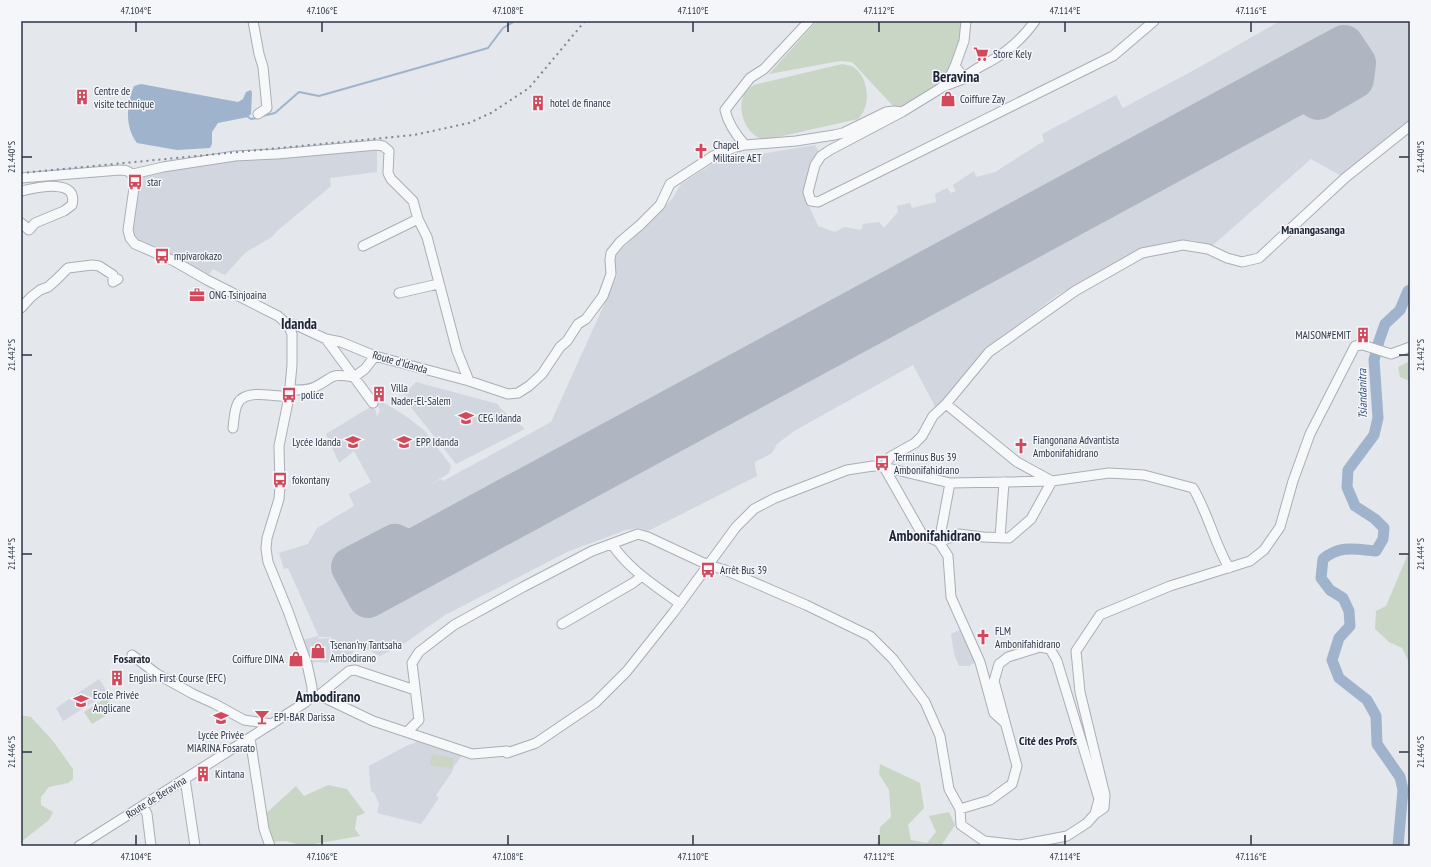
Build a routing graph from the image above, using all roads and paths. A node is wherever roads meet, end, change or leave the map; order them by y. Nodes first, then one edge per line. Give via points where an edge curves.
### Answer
1 (253, 21) edge
2 (809, 21) edge
3 (966, 21) edge
4 (1035, 21) edge
5 (1154, 21) edge
6 (955, 66) junction
7 (968, 75) junction
8 (940, 88) junction
9 (902, 112) junction
10 (258, 114) dead end
11 (1410, 126) edge
12 (745, 145) junction
13 (133, 174) junction
14 (21, 178) edge
15 (21, 191) edge
16 (418, 219) junction
17 (21, 223) edge
18 (363, 246) dead end
19 (118, 279) dead end
20 (438, 284) junction
21 (399, 293) dead end
22 (21, 308) edge
23 (288, 325) junction
24 (326, 339) junction
25 (1410, 347) edge
26 (375, 356) junction
27 (354, 377) junction
28 (469, 381) junction
29 (289, 394) junction
30 (373, 403) dead end
31 (946, 404) junction
32 (233, 428) dead end
33 (884, 467) junction
34 (1052, 481) junction
35 (1004, 482) junction
36 (950, 483) junction
37 (1000, 538) junction
38 (939, 542) junction
39 (612, 544) junction
40 (708, 565) junction
41 (1228, 568) junction
42 (642, 576) junction
43 (680, 604) junction
44 (562, 624) dead end
45 (132, 655) dead end
46 (415, 690) junction
47 (315, 695) junction
48 (272, 724) junction
49 (1006, 724) junction
50 (407, 732) junction
51 (250, 738) junction
52 (185, 779) junction
53 (143, 806) junction
54 (960, 809) junction
55 (1095, 814) junction
56 (79, 846) edge
57 (151, 846) edge
58 (195, 846) edge
59 (270, 846) edge

1 - 10 street via 264,67 267,108
2 - 12 street via 764,69 750,78 725,110 738,138
3 - 6 street via 964,41
4 - 7 street via 1016,43
5 - 9 street via 1114,56 818,202 811,201 808,192 815,166 821,156
6 - 7 street via 961,74
6 - 8 street via 949,79
7 - 8 street
8 - 9 street
9 - 12 street, Route d'Idanda via 886,112 834,135
11 - 31 street via 1344,178 1259,258 1242,262 1208,249 1183,244 1142,253 1075,291 989,352
12 - 28 street, Route d'Idanda via 713,156 670,184 660,205 611,253 611,274 603,296 530,386 518,393 508,394
13 - 14 street via 128,170 120,170
13 - 16 street via 235,156 384,146 389,151 388,173 413,201
13 - 23 street via 135,180 128,230 135,244 174,261 278,316
15 - 17 street via 49,186 61,187 71,192 74,199 72,205 64,211 35,223 28,230
16 - 18 street
16 - 20 street via 427,237
19 - 22 street via 114,282 113,275 99,266 68,268
20 - 21 street
20 - 28 street via 457,351
23 - 24 street, Route d'Idanda via 296,325
23 - 29 street via 292,334
24 - 26 street, Route d'Idanda via 341,342
24 - 27 street
25 - 41 street via 1391,354 1363,345 1355,346 1310,434 1280,527 1264,550 1250,561
26 - 27 street via 365,369
26 - 28 street, Route d'Idanda
27 - 29 street via 332,376 314,388
27 - 30 street
29 - 32 street via 242,398 237,404
29 - 47 street via 278,446 279,499 266,549 268,562 307,664
31 - 33 street via 933,416 922,436 915,443 890,456
31 - 34 street via 1017,462
33 - 36 street
33 - 38 street via 922,534
33 - 40 street via 847,470 775,498 754,509 736,527
34 - 35 street
34 - 37 street via 1031,519 1009,538
34 - 41 street via 1110,473 1144,475 1193,488
35 - 36 street
35 - 37 street
36 - 38 street
37 - 38 street via 959,534
38 - 49 street via 948,556 951,597 980,662 994,713
39 - 40 street via 638,534
39 - 42 street
39 - 46 street via 592,551 454,625 419,652 412,663
40 - 43 street
40 - 54 street via 806,604 870,636 893,659 925,702 940,736 949,788
41 - 55 street via 1170,586 1100,615 1076,651 1080,692 1105,796 1104,808
42 - 43 street
42 - 44 street
43 - 50 street via 627,671 595,703 536,743 506,753 507,751 472,754
45 - 48 street via 157,674 244,720
46 - 47 street, Route de Beravina via 355,670 349,671
46 - 50 street via 419,720
47 - 48 street, Route de Beravina
47 - 50 street via 373,721
48 - 51 street, Route de Beravina
49 - 54 street via 1017,766 1012,784 990,800
49 - 55 street via 994,681 999,664 1008,657 1040,647 1050,649 1057,661 1099,799
51 - 52 street, Route de Beravina
51 - 59 street via 264,829
52 - 53 street, Route de Beravina
52 - 58 street
53 - 56 street, Route de Beravina
53 - 57 street via 147,814
54 - 55 street via 961,825 984,841 1020,845 1067,836 1087,824

